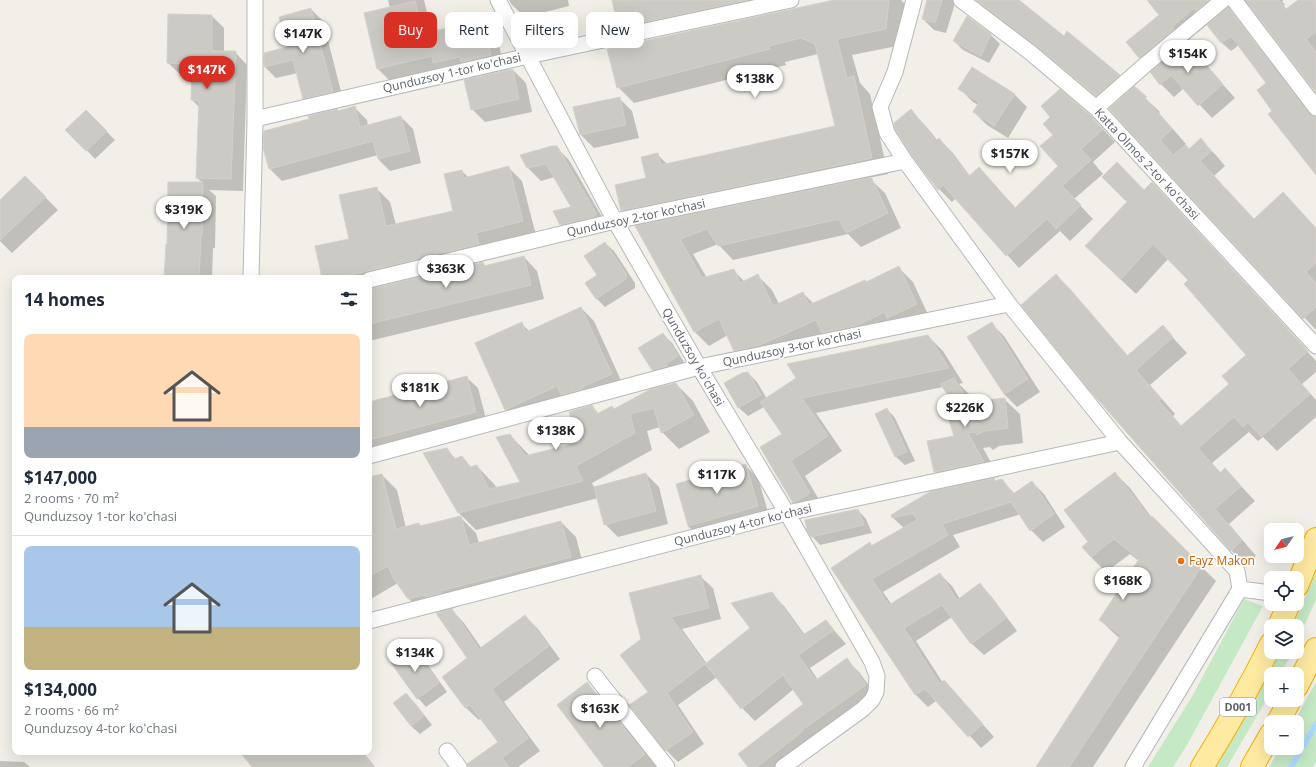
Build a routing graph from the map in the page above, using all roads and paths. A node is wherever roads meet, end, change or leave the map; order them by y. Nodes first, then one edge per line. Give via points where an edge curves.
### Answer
1 (255, 0) edge
2 (498, 0) edge
3 (791, 0) edge
4 (914, 0) edge
5 (961, 0) edge
6 (1223, 0) edge
7 (1234, 0) edge
8 (528, 56) junction
9 (1096, 108) junction
10 (1316, 108) edge
11 (255, 119) junction
12 (905, 161) junction
13 (615, 222) junction
14 (251, 275) edge
15 (372, 279) edge
16 (1009, 304) junction
17 (1316, 346) edge
18 (699, 367) junction
19 (1120, 442) junction
20 (372, 455) edge
21 (787, 513) junction
22 (1316, 539) edge
23 (1303, 571) edge
24 (1240, 589) junction
25 (1264, 592) edge
26 (372, 621) edge
27 (1316, 649) edge
28 (1264, 658) edge
29 (1304, 672) edge
30 (595, 676) dead end
31 (1264, 746) edge
32 (447, 751) dead end
33 (459, 767) edge
34 (667, 767) edge
35 (783, 767) edge
36 (1133, 767) edge
37 (1202, 767) edge
38 (1252, 767) edge

1 - 11 street
2 - 8 street, Qunduzsoy ko'chasi
3 - 8 street, Qunduzsoy 1-tor ko'chasi
4 - 12 street via 895,72 880,107 887,133
5 - 9 street, Katta Olmos 2-tor koʻchasi
6 - 9 street
7 - 10 street
8 - 11 street, Qunduzsoy 1-tor ko'chasi
8 - 13 street, Qunduzsoy ko'chasi
9 - 17 street, Katta Olmos 2-tor koʻchasi
11 - 14 street
12 - 13 street, Qunduzsoy 2-tor ko'chasi
12 - 16 street
13 - 15 street, Qunduzsoy 2-tor ko'chasi
13 - 18 street, Qunduzsoy ko'chasi
16 - 18 street, Qunduzsoy 3-tor ko'chasi
16 - 19 street
18 - 20 street, Qunduzsoy 3-tor ko'chasi
18 - 21 street, Qunduzsoy ko'chasi
19 - 21 street, Qunduzsoy 4-tor koʻchasi
19 - 24 street via 1237,571
21 - 26 street, Qunduzsoy 4-tor koʻchasi
21 - 35 street, Qunduzsoy ko'chasi via 877,676 876,692 872,700
22 - 23 highway
24 - 25 street
24 - 36 street
27 - 29 highway
28 - 37 highway, D001
30 - 34 street
31 - 38 highway
32 - 33 street

